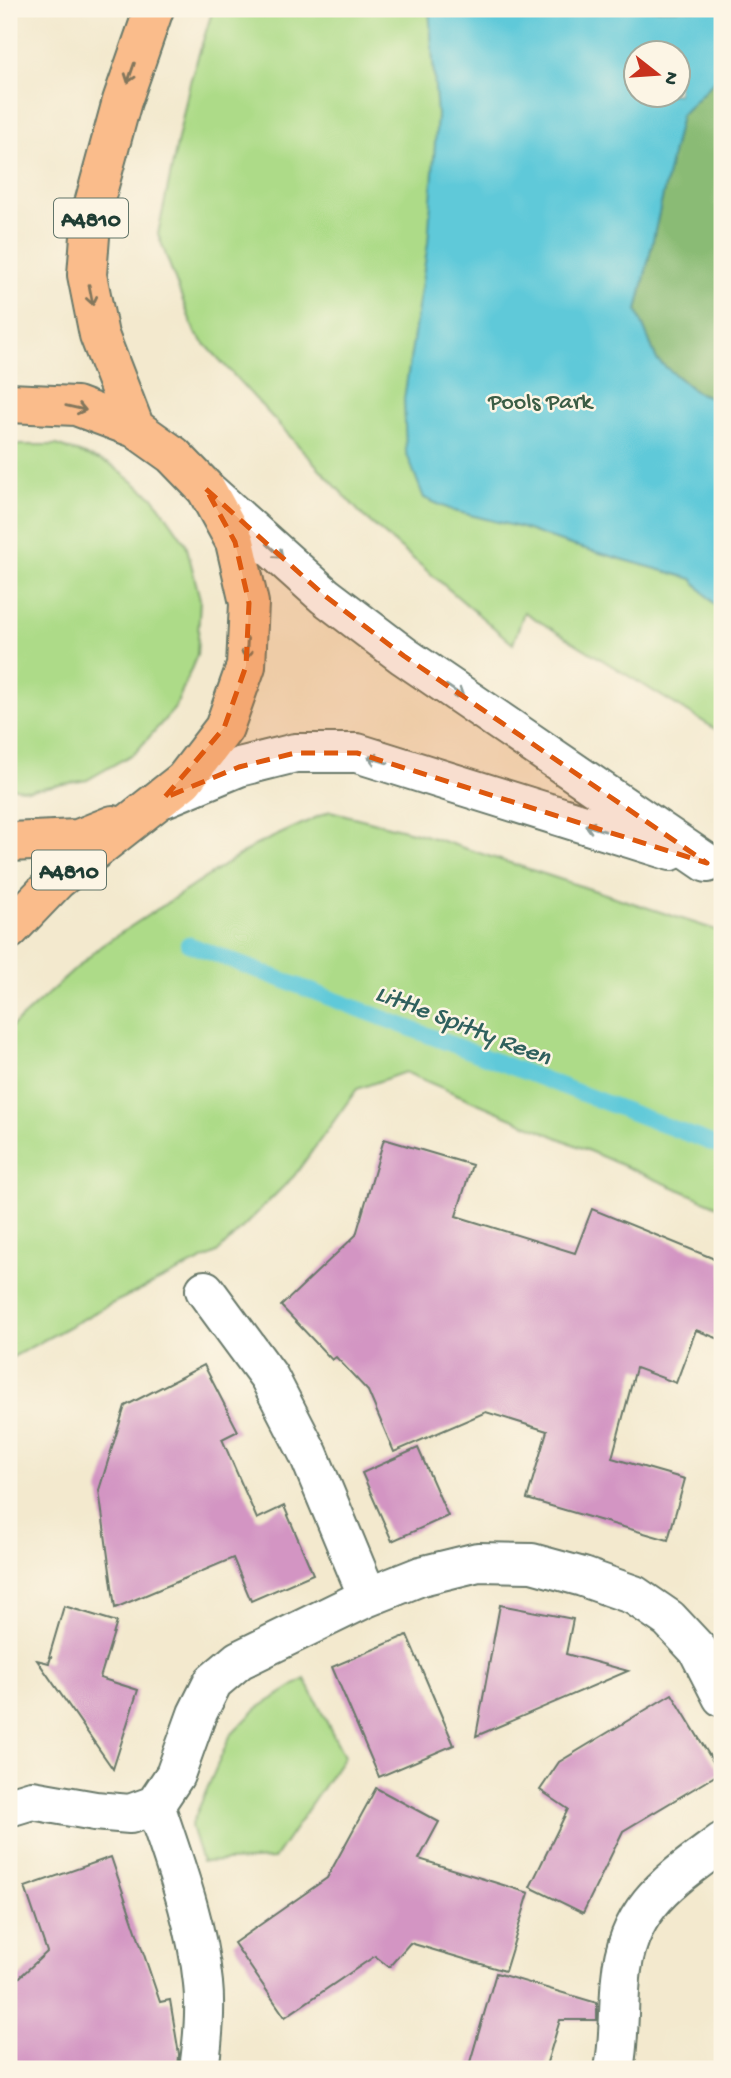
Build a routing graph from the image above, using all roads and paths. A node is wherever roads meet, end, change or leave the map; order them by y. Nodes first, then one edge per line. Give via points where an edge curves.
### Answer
1 (154, 9) edge
2 (9, 403) edge
3 (135, 428) junction
4 (206, 489) junction
5 (149, 808) junction
6 (9, 842) edge
7 (715, 866) edge
8 (9, 930) edge
9 (205, 1290) dead end
10 (368, 1597) junction
11 (722, 1697) edge
12 (155, 1805) junction
13 (9, 1807) edge
14 (722, 1842) edge
15 (199, 2069) edge
16 (614, 2069) edge

1 -> 3 main road, A4810 via 122,101 92,211 87,275 99,335
2 -> 3 main road via 76,406
3 - 4 main road via 173,454
4 -> 5 main road via 235,542 249,603 246,666 224,728 184,780
4 -> 7 street via 326,596 404,656
5 - 6 main road via 78,839
7 -> 5 street via 357,754 295,753 239,767
5 - 8 main road, A4810 via 57,880
9 - 10 street via 269,1377 309,1455
10 - 11 street via 421,1576 478,1562 532,1563 583,1577 634,1595 669,1619 698,1650
10 - 12 street via 239,1660 213,1682 175,1775
12 - 13 street via 130,1814 32,1800
12 - 15 street via 192,1925 203,1983 204,2039
14 - 16 street via 665,1885 634,1924 621,1975

